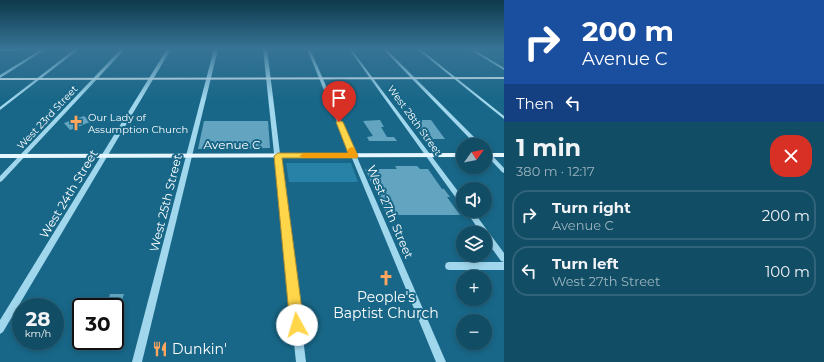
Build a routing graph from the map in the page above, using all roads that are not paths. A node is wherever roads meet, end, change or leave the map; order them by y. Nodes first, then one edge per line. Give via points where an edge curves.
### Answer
1 (18, 66) edge
2 (55, 66) edge
3 (107, 66) edge
4 (159, 66) edge
5 (212, 66) edge
6 (268, 66) edge
7 (315, 66) edge
8 (363, 66) edge
9 (401, 66) edge
10 (439, 66) edge
11 (0, 78) edge
12 (372, 78) junction
13 (413, 78) junction
14 (454, 78) junction
15 (504, 78) edge
16 (38, 79) junction
17 (209, 79) junction
18 (270, 79) junction
19 (321, 79) junction
20 (94, 80) junction
21 (150, 80) junction
22 (0, 109) edge
23 (504, 118) edge
24 (472, 138) edge
25 (492, 154) edge
26 (428, 155) junction
27 (456, 155) edge
28 (504, 155) edge
29 (0, 156) edge
30 (23, 156) junction
31 (105, 156) junction
32 (189, 156) junction
33 (278, 156) junction
34 (354, 156) junction
35 (492, 159) edge
36 (504, 170) edge
37 (0, 180) edge
38 (456, 193) edge
39 (474, 218) edge
40 (504, 259) edge
41 (449, 266) dead end
42 (504, 266) edge
43 (0, 330) edge
44 (137, 362) edge
45 (301, 362) edge
46 (441, 362) edge

1 - 11 street
2 - 16 street
3 - 20 street, West 23rd Street
4 - 21 street, West 24th Street
5 - 17 street, West 25th Street
6 - 18 street
7 - 19 street, West 27th Street
8 - 12 street, West 28th Street
9 - 13 street
10 - 14 street
11 - 16 main road
12 - 13 main road
12 - 19 main road
12 - 26 street, West 28th Street
13 - 14 main road
13 - 24 street
14 - 15 main road
14 - 23 street
16 - 20 main road
16 - 22 street
17 - 18 main road
17 - 21 main road
17 - 32 street, West 25th Street
18 - 19 main road
18 - 33 street
19 - 34 street, West 27th Street
20 - 21 main road
20 - 30 street, West 23rd Street
21 - 31 street, West 24th Street
25 - 28 main road
26 - 27 main road, Avenue C
26 - 34 main road, Avenue C
26 - 38 street, West 28th Street
29 - 30 main road, Avenue C
30 - 31 main road, Avenue C
30 - 37 street, West 23rd Street
31 - 32 main road, Avenue C
31 - 43 street, West 24th Street
32 - 33 main road, Avenue C
32 - 44 street, West 25th Street
33 - 34 main road, Avenue C
33 - 45 street
34 - 46 street, West 27th Street
35 - 36 street
39 - 40 street
41 - 42 street

